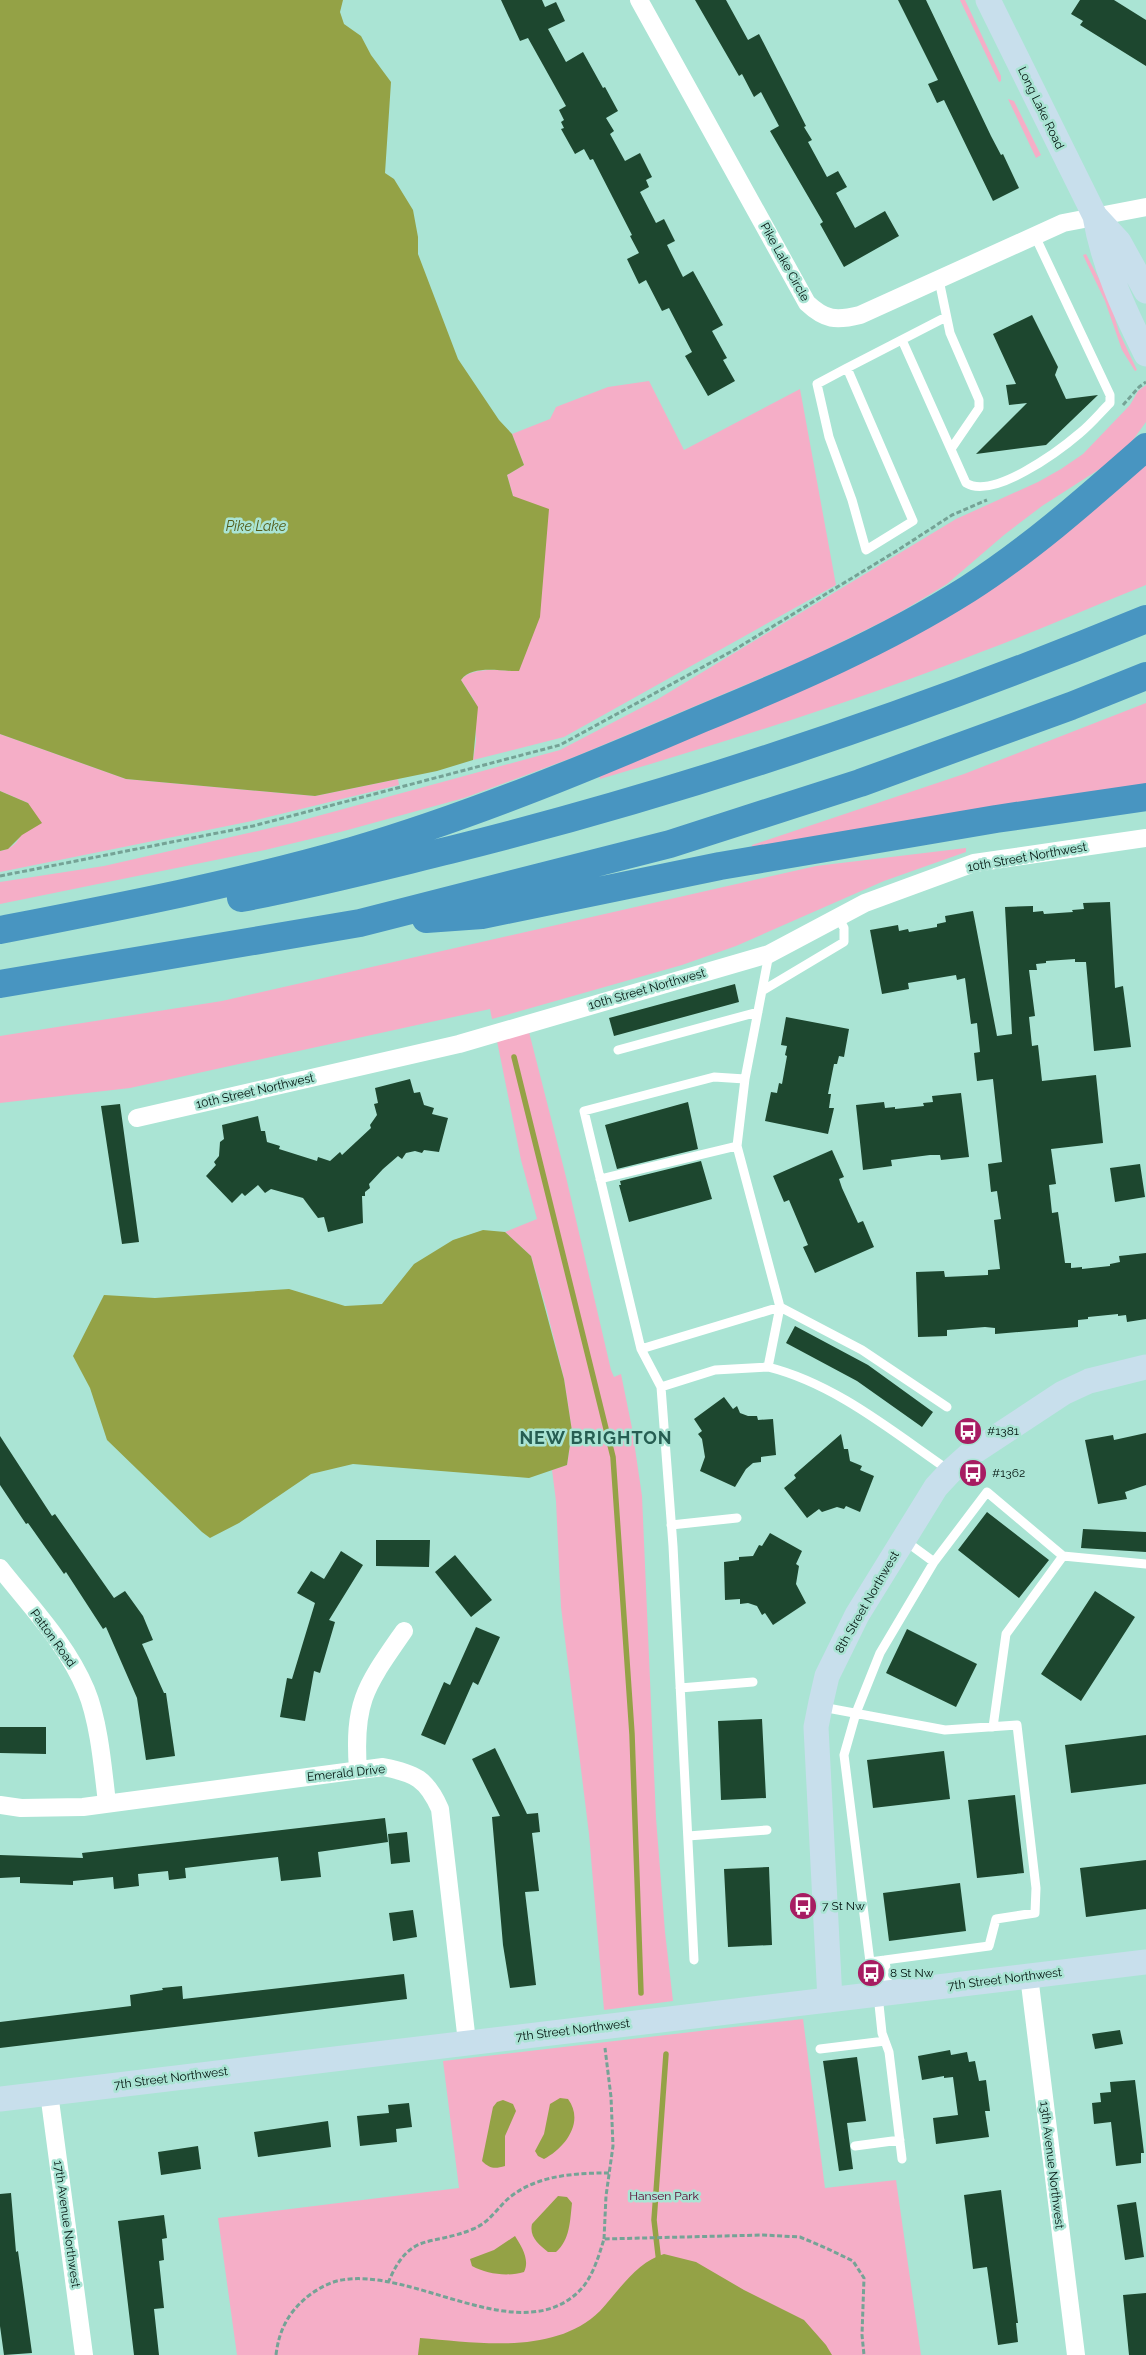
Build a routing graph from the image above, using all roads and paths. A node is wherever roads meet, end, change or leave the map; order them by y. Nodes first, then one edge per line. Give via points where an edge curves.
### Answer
1 (640, 0) edge
2 (988, 0) edge
3 (1146, 207) edge
4 (1094, 216) junction
5 (1035, 236) junction
6 (939, 280) junction
7 (1146, 291) edge
8 (946, 317) junction
9 (902, 340) junction
10 (1146, 354) edge
11 (846, 368) junction
12 (1146, 382) edge
13 (1119, 410) dead end
14 (1146, 447) edge
15 (951, 449) junction
16 (990, 499) dead end
17 (1146, 620) edge
18 (1146, 676) edge
19 (1146, 797) edge
20 (1146, 838) edge
21 (0, 876) edge
22 (838, 917) junction
23 (360, 923) junction
24 (0, 930) edge
25 (0, 938) edge
26 (769, 954) junction
27 (0, 984) edge
28 (762, 991) junction
29 (758, 1012) junction
30 (618, 1050) dead end
31 (745, 1079) junction
32 (137, 1118) dead end
33 (737, 1146) junction
34 (600, 1179) junction
35 (780, 1307) junction
36 (642, 1349) junction
37 (768, 1367) junction
38 (1146, 1367) edge
39 (661, 1387) junction
40 (947, 1407) dead end
41 (950, 1472) junction
42 (737, 1518) dead end
43 (671, 1525) junction
44 (903, 1540) junction
45 (1063, 1556) junction
46 (934, 1562) junction
47 (1146, 1564) edge
48 (0, 1568) edge
49 (404, 1631) dead end
50 (752, 1682) dead end
51 (680, 1688) junction
52 (820, 1706) junction
53 (856, 1713) junction
54 (993, 1727) junction
55 (358, 1770) junction
56 (107, 1803) junction
57 (0, 1805) edge
58 (767, 1830) dead end
59 (688, 1836) junction
60 (694, 1960) dead end
61 (885, 1960) junction
62 (1146, 1962) edge
63 (1029, 1976) junction
64 (884, 1994) junction
65 (830, 2000) junction
66 (467, 2042) junction
67 (885, 2042) junction
68 (604, 2043) dead end
69 (820, 2050) dead end
70 (49, 2093) junction
71 (0, 2099) edge
72 (900, 2140) junction
73 (855, 2146) dead end
74 (902, 2159) dead end
75 (609, 2173) junction
76 (604, 2239) junction
77 (388, 2283) junction
78 (84, 2355) edge
79 (276, 2355) edge
80 (864, 2355) edge
81 (1076, 2355) edge

1 - 6 street, Pike Lake Circle via 807,303 820,314 846,318 860,315
2 - 4 street, Long Lake Road
3 - 4 street, Pike Lake Circle
4 - 5 street, Pike Lake Circle via 1063,223
4 - 7 street, Long Lake Road via 1119,242
4 - 10 street, Long Lake Road via 1100,247
5 - 6 street, Pike Lake Circle
5 - 15 lane via 1108,390 1110,403 1082,432 1049,456 1019,474 985,488 966,484
6 - 8 lane
8 - 9 lane
8 - 15 lane via 979,400 979,408
9 - 11 lane
9 - 15 lane
11 - 11 lane via 913,521 866,550 852,500 828,437 817,384
12 - 13 path
14 - 24 highway via 1069,514 972,587 832,664 664,735 490,805 355,850 234,881
16 - 21 path via 952,515 734,650 560,745 253,826
17 - 25 highway via 1049,659 840,734 557,823 279,890 102,923
18 - 23 highway via 860,783 670,844
19 - 23 highway via 986,820 720,866 482,915
20 - 22 street, 10th Street Northwest via 974,863 865,903
22 - 26 street, 10th Street Northwest
22 - 28 lane via 844,928 844,942
23 - 27 highway
26 - 28 lane
26 - 32 street, 10th Street Northwest via 459,1044
28 - 29 lane
29 - 30 lane
29 - 31 lane
31 - 33 lane
31 - 34 lane via 714,1077 584,1111
33 - 34 lane
33 - 35 lane
34 - 36 lane
35 - 36 lane
35 - 37 lane
35 - 40 lane via 862,1350
36 - 39 lane
37 - 39 lane via 715,1370
37 - 41 lane via 789,1372 847,1400
38 - 41 street, 8th Street Northwest via 1089,1381 1063,1393 969,1455
39 - 43 lane
41 - 44 street, 8th Street Northwest via 936,1487
42 - 43 lane
43 - 51 lane
44 - 46 lane
44 - 52 street, 8th Street Northwest via 839,1647 827,1676
45 - 46 lane via 986,1492
45 - 47 lane
45 - 54 lane via 1006,1634
46 - 53 lane via 880,1653
48 - 56 street, Patton Road via 67,1655 86,1691 101,1756
49 - 55 street via 363,1695 357,1718
50 - 51 lane
51 - 59 lane
52 - 53 lane
52 - 65 street, 8th Street Northwest via 816,1726
53 - 54 lane via 944,1730
53 - 61 lane via 844,1755 870,1962
54 - 61 lane via 1017,1726 1036,1888 1035,1913 996,1919 989,1946
55 - 56 street, Emerald Drive
55 - 66 street, Emerald Drive via 383,1767 414,1774 426,1784 440,1809
56 - 57 street, Emerald Drive via 62,1809
58 - 59 lane
59 - 60 lane
61 - 64 lane
62 - 63 street, 7th Street Northwest
63 - 64 street, 7th Street Northwest
63 - 81 street, 13th Avenue Northwest
64 - 65 street, 7th Street Northwest
64 - 67 lane via 882,2033
65 - 66 street, 7th Street Northwest
66 - 70 street, 7th Street Northwest
67 - 69 lane
67 - 72 lane
68 - 75 path via 612,2107 613,2146
70 - 71 street, 7th Street Northwest
70 - 78 street, 17th Avenue Northwest
72 - 73 lane
72 - 74 lane
75 - 76 path
75 - 77 path via 564,2175 528,2188 510,2197 491,2219 472,2230 416,2245 395,2266
76 - 77 path via 595,2266 583,2287 564,2303 541,2312 514,2314 492,2311
76 - 80 path via 684,2235 800,2237 853,2261 864,2278
77 - 79 path via 338,2281 314,2292 297,2305 284,2322

